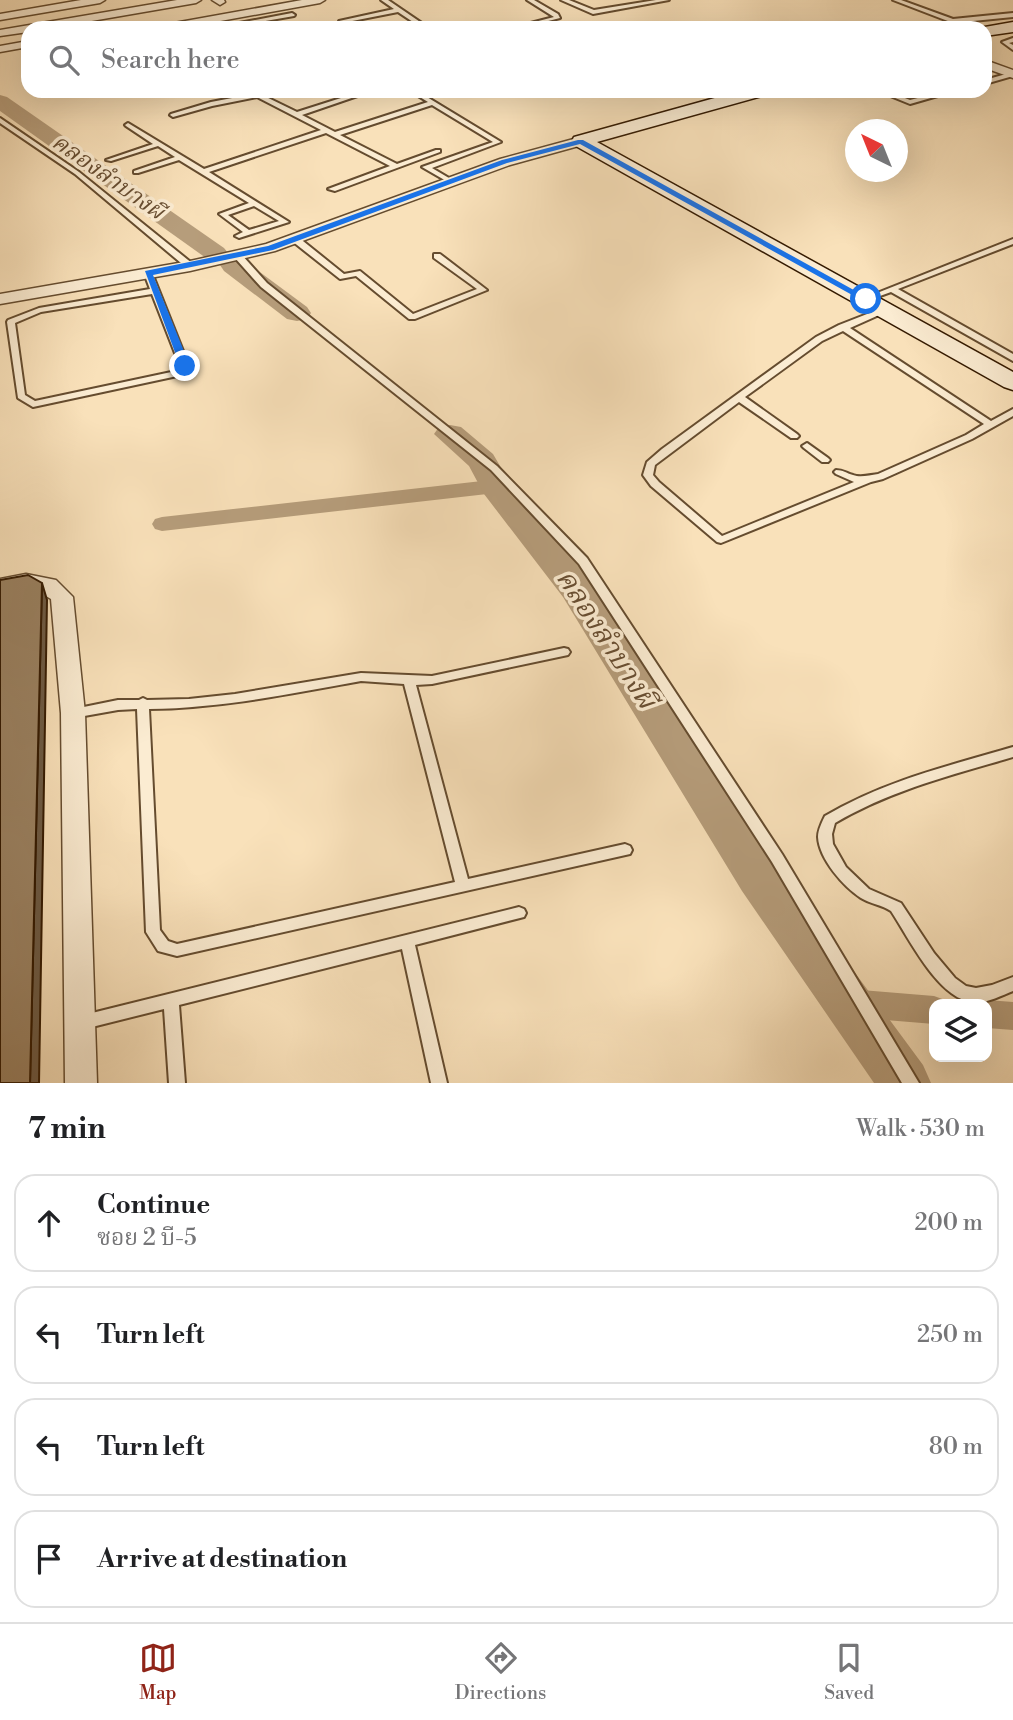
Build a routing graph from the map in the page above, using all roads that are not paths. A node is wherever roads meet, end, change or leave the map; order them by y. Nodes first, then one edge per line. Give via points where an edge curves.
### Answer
1 (100, 0) edge
2 (196, 0) edge
3 (320, 0) edge
4 (384, 0) edge
5 (530, 0) edge
6 (564, 0) edge
7 (666, 0) edge
8 (896, 0) edge
9 (71, 5) junction
10 (400, 10) junction
11 (292, 15) dead end
12 (1013, 15) edge
13 (0, 16) edge
14 (85, 19) junction
15 (77, 21) edge
16 (217, 21) edge
17 (257, 21) edge
18 (342, 21) dead end
19 (416, 21) edge
20 (544, 21) edge
21 (1013, 27) edge
22 (992, 30) edge
23 (21, 31) edge
24 (0, 33) edge
25 (21, 34) edge
26 (21, 36) edge
27 (1013, 40) edge
28 (1013, 48) edge
29 (0, 49) edge
30 (992, 66) edge
31 (1013, 74) edge
32 (992, 80) edge
33 (239, 98) edge
34 (266, 98) edge
35 (347, 98) edge
36 (424, 98) edge
37 (735, 98) edge
38 (896, 98) edge
39 (922, 98) edge
40 (432, 103) junction
41 (298, 114) junction
42 (173, 115) dead end
43 (0, 120) edge
44 (128, 125) dead end
45 (327, 130) junction
46 (336, 134) junction
47 (581, 141) junction
48 (159, 144) junction
49 (438, 151) dead end
50 (181, 157) junction
51 (109, 160) dead end
52 (412, 161) junction
53 (396, 166) junction
54 (426, 168) junction
55 (204, 171) junction
56 (136, 172) dead end
57 (450, 181) junction
58 (332, 189) dead end
59 (255, 203) junction
60 (248, 233) junction
61 (239, 236) dead end
62 (295, 239) junction
63 (1013, 242) edge
64 (238, 256) junction
65 (437, 256) dead end
66 (190, 265) junction
67 (148, 273) junction
68 (155, 291) junction
69 (0, 299) edge
70 (881, 299) junction
71 (842, 327) junction
72 (1013, 358) edge
73 (1013, 382) edge
74 (738, 397) junction
75 (1013, 412) edge
76 (990, 424) junction
77 (794, 436) dead end
78 (807, 446) dead end
79 (825, 460) dead end
80 (839, 472) dead end
81 (871, 478) junction
82 (0, 586) edge
83 (564, 652) dead end
84 (409, 682) junction
85 (143, 703) junction
86 (73, 713) junction
87 (1013, 752) edge
88 (625, 850) dead end
89 (463, 886) junction
90 (519, 913) dead end
91 (407, 941) junction
92 (1013, 984) edge
93 (171, 1000) junction
94 (81, 1022) junction
95 (81, 1083) edge
96 (177, 1083) edge
97 (439, 1083) edge
98 (911, 1083) edge

1 - 9 street
2 - 14 street via 155,11
3 - 16 street
4 - 10 lane
5 - 20 lane via 557,18
6 - 7 lane via 593,12
8 - 12 lane via 953,21
9 - 13 street
9 - 14 street
10 - 18 lane
10 - 19 lane
11 - 17 lane
13 - 23 street
14 - 15 street
21 - 22 street
24 - 25 street
26 - 29 street
27 - 28 lane via 1005,42
30 - 31 street
31 - 32 lane
33 - 42 lane
34 - 41 lane
35 - 41 lane
36 - 40 lane
37 - 47 street
38 - 39 lane via 905,102
40 - 46 lane
40 - 54 lane via 498,142
41 - 45 lane
43 - 66 lane via 76,173
44 - 48 lane
45 - 46 lane
45 - 55 lane
46 - 53 lane
47 - 57 street
47 - 70 street
48 - 50 lane
48 - 51 lane
49 - 52 lane
50 - 55 lane
50 - 56 lane
52 - 53 lane
52 - 54 lane
53 - 58 lane
54 - 57 lane
55 - 59 lane
57 - 62 street
59 - 60 lane via 223,214
59 - 60 lane via 285,222
60 - 61 lane
62 - 64 street
62 - 65 lane via 343,277 357,273 412,317 483,290
63 - 70 lane
64 - 66 street
64 - 98 lane via 264,285 494,468 583,561 778,858
66 - 67 street
67 - 68 lane
67 - 69 street
68 - 68 lane via 39,310 11,322 21,396 33,404 179,373 185,366
70 - 71 lane
70 - 72 lane
70 - 73 street
71 - 74 lane
71 - 76 lane
74 - 77 lane
74 - 81 lane via 650,464 648,475 721,540
75 - 76 lane
76 - 81 lane
78 - 79 lane
80 - 81 lane via 851,478
82 - 86 street via 37,580 52,585 62,597
83 - 84 lane
84 - 85 lane via 371,676 235,699
84 - 89 lane
85 - 86 lane
85 - 89 lane via 153,932 163,946 177,950
86 - 94 street
87 - 92 lane via 850,807 830,820 825,837 851,885 872,897 886,898 896,907 952,985 967,995 983,995
88 - 89 lane
90 - 91 lane
91 - 93 lane
91 - 97 lane
93 - 94 lane
93 - 96 lane
94 - 95 street

